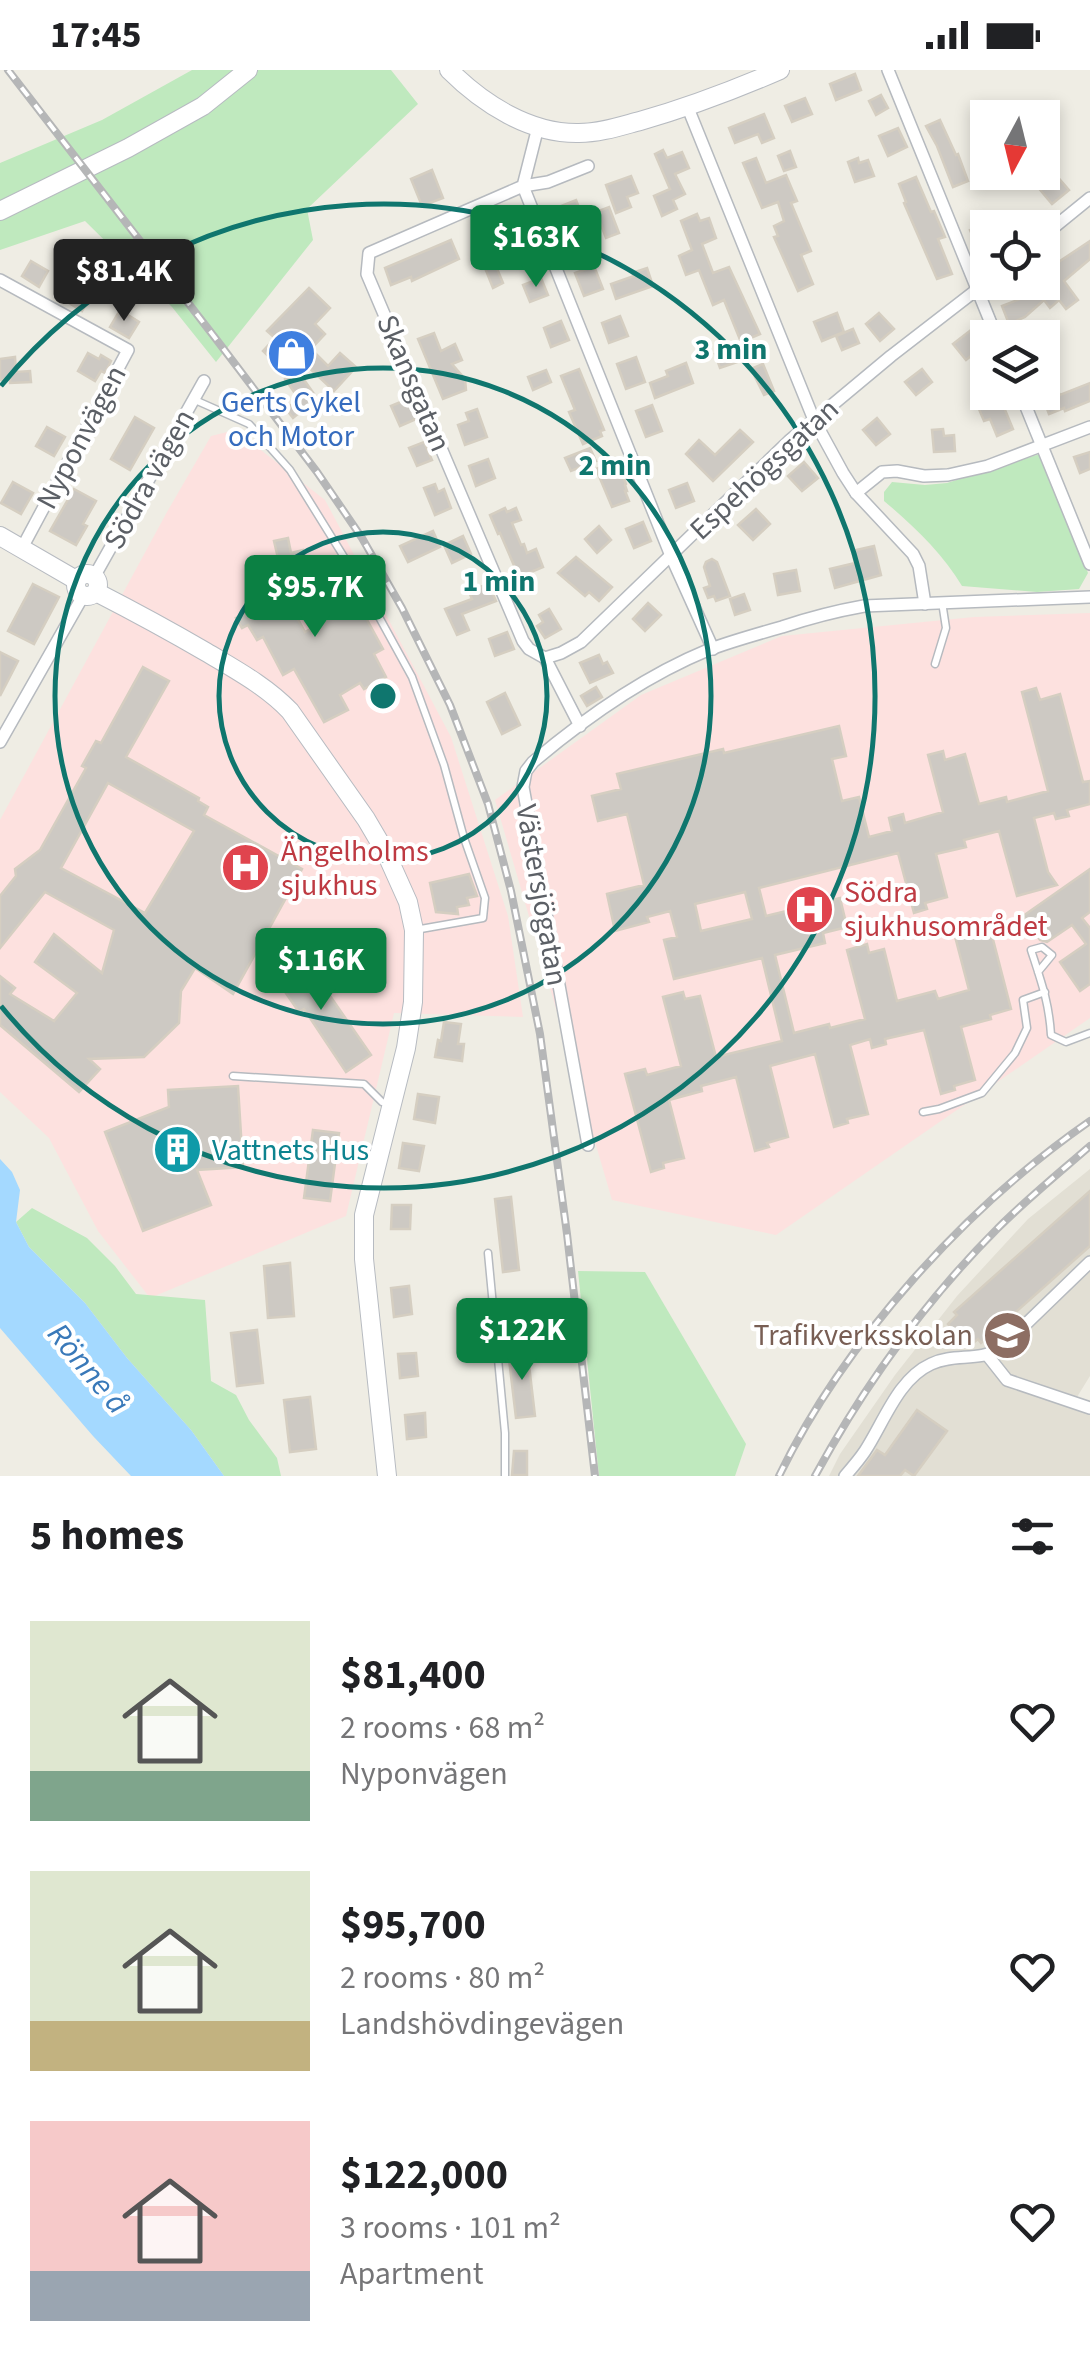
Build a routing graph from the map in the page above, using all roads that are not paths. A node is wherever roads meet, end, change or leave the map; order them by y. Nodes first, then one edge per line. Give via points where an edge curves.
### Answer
1 (248, 70) edge
2 (450, 70) edge
3 (780, 70) edge
4 (888, 70) edge
5 (688, 108) junction
6 (538, 127) junction
7 (588, 166) dead end
8 (523, 186) junction
9 (1090, 198) edge
10 (0, 211) edge
11 (1060, 222) edge
12 (970, 258) edge
13 (0, 280) edge
14 (970, 294) edge
15 (204, 382) dead end
16 (194, 399) junction
17 (1027, 410) edge
18 (814, 420) junction
19 (1090, 426) edge
20 (1042, 446) junction
21 (856, 492) junction
22 (0, 536) edge
23 (22, 548) junction
24 (672, 556) junction
25 (1090, 564) edge
26 (87, 586) junction
27 (1090, 597) edge
28 (942, 602) junction
29 (926, 604) junction
30 (713, 649) junction
31 (545, 658) junction
32 (935, 664) dead end
33 (580, 726) junction
34 (0, 742) edge
35 (414, 930) junction
36 (1038, 972) dead end
37 (1045, 992) junction
38 (1090, 1033) edge
39 (233, 1076) dead end
40 (392, 1105) junction
41 (923, 1112) dead end
42 (588, 1145) dead end
43 (488, 1253) dead end
44 (1090, 1262) edge
45 (988, 1356) junction
46 (1090, 1408) edge
47 (387, 1476) edge
48 (506, 1476) edge
49 (846, 1476) edge

1 - 10 street via 203,106
2 - 6 street via 487,102
3 - 5 street
4 - 12 street
5 - 6 street via 579,134
5 - 18 street
6 - 8 street
7 - 8 street, Skansgatan
8 - 24 street
8 - 31 street, Skansgatan via 368,252 367,274 523,641
9 - 11 street
13 - 23 street, Nyponvägen via 128,350
14 - 18 street, Espehögsgatan
15 - 16 street, Södra vägen
16 - 26 street, Södra vägen
16 - 35 lane via 250,424 290,470 412,677 485,898 483,918
17 - 20 street
18 - 21 street
18 - 24 street, Espehögsgatan
19 - 20 street
20 - 21 street via 948,475 882,472
20 - 25 street
21 - 29 street via 913,554
22 - 23 street
23 - 26 street
24 - 30 street
24 - 31 street, Espehögsgatan via 580,642
26 - 34 street, Södra vägen
26 - 35 street via 234,668 290,711 386,854
27 - 28 street, Västersjögatan
28 - 29 street, Västersjögatan
28 - 32 lane via 946,628
29 - 30 street, Västersjögatan via 836,611
30 - 33 street, Västersjögatan via 634,688
31 - 33 street
33 - 42 street, Västersjögatan via 533,762 523,787
35 - 40 street via 413,1002
36 - 37 lane
37 - 38 lane via 1051,1035 1066,1042
37 - 41 lane via 1024,1000 1027,1028 1016,1053 982,1093
39 - 40 lane via 364,1084
40 - 47 street via 364,1215
43 - 48 lane
44 - 45 street
45 - 46 street via 1007,1380
45 - 49 street via 932,1363 909,1379

